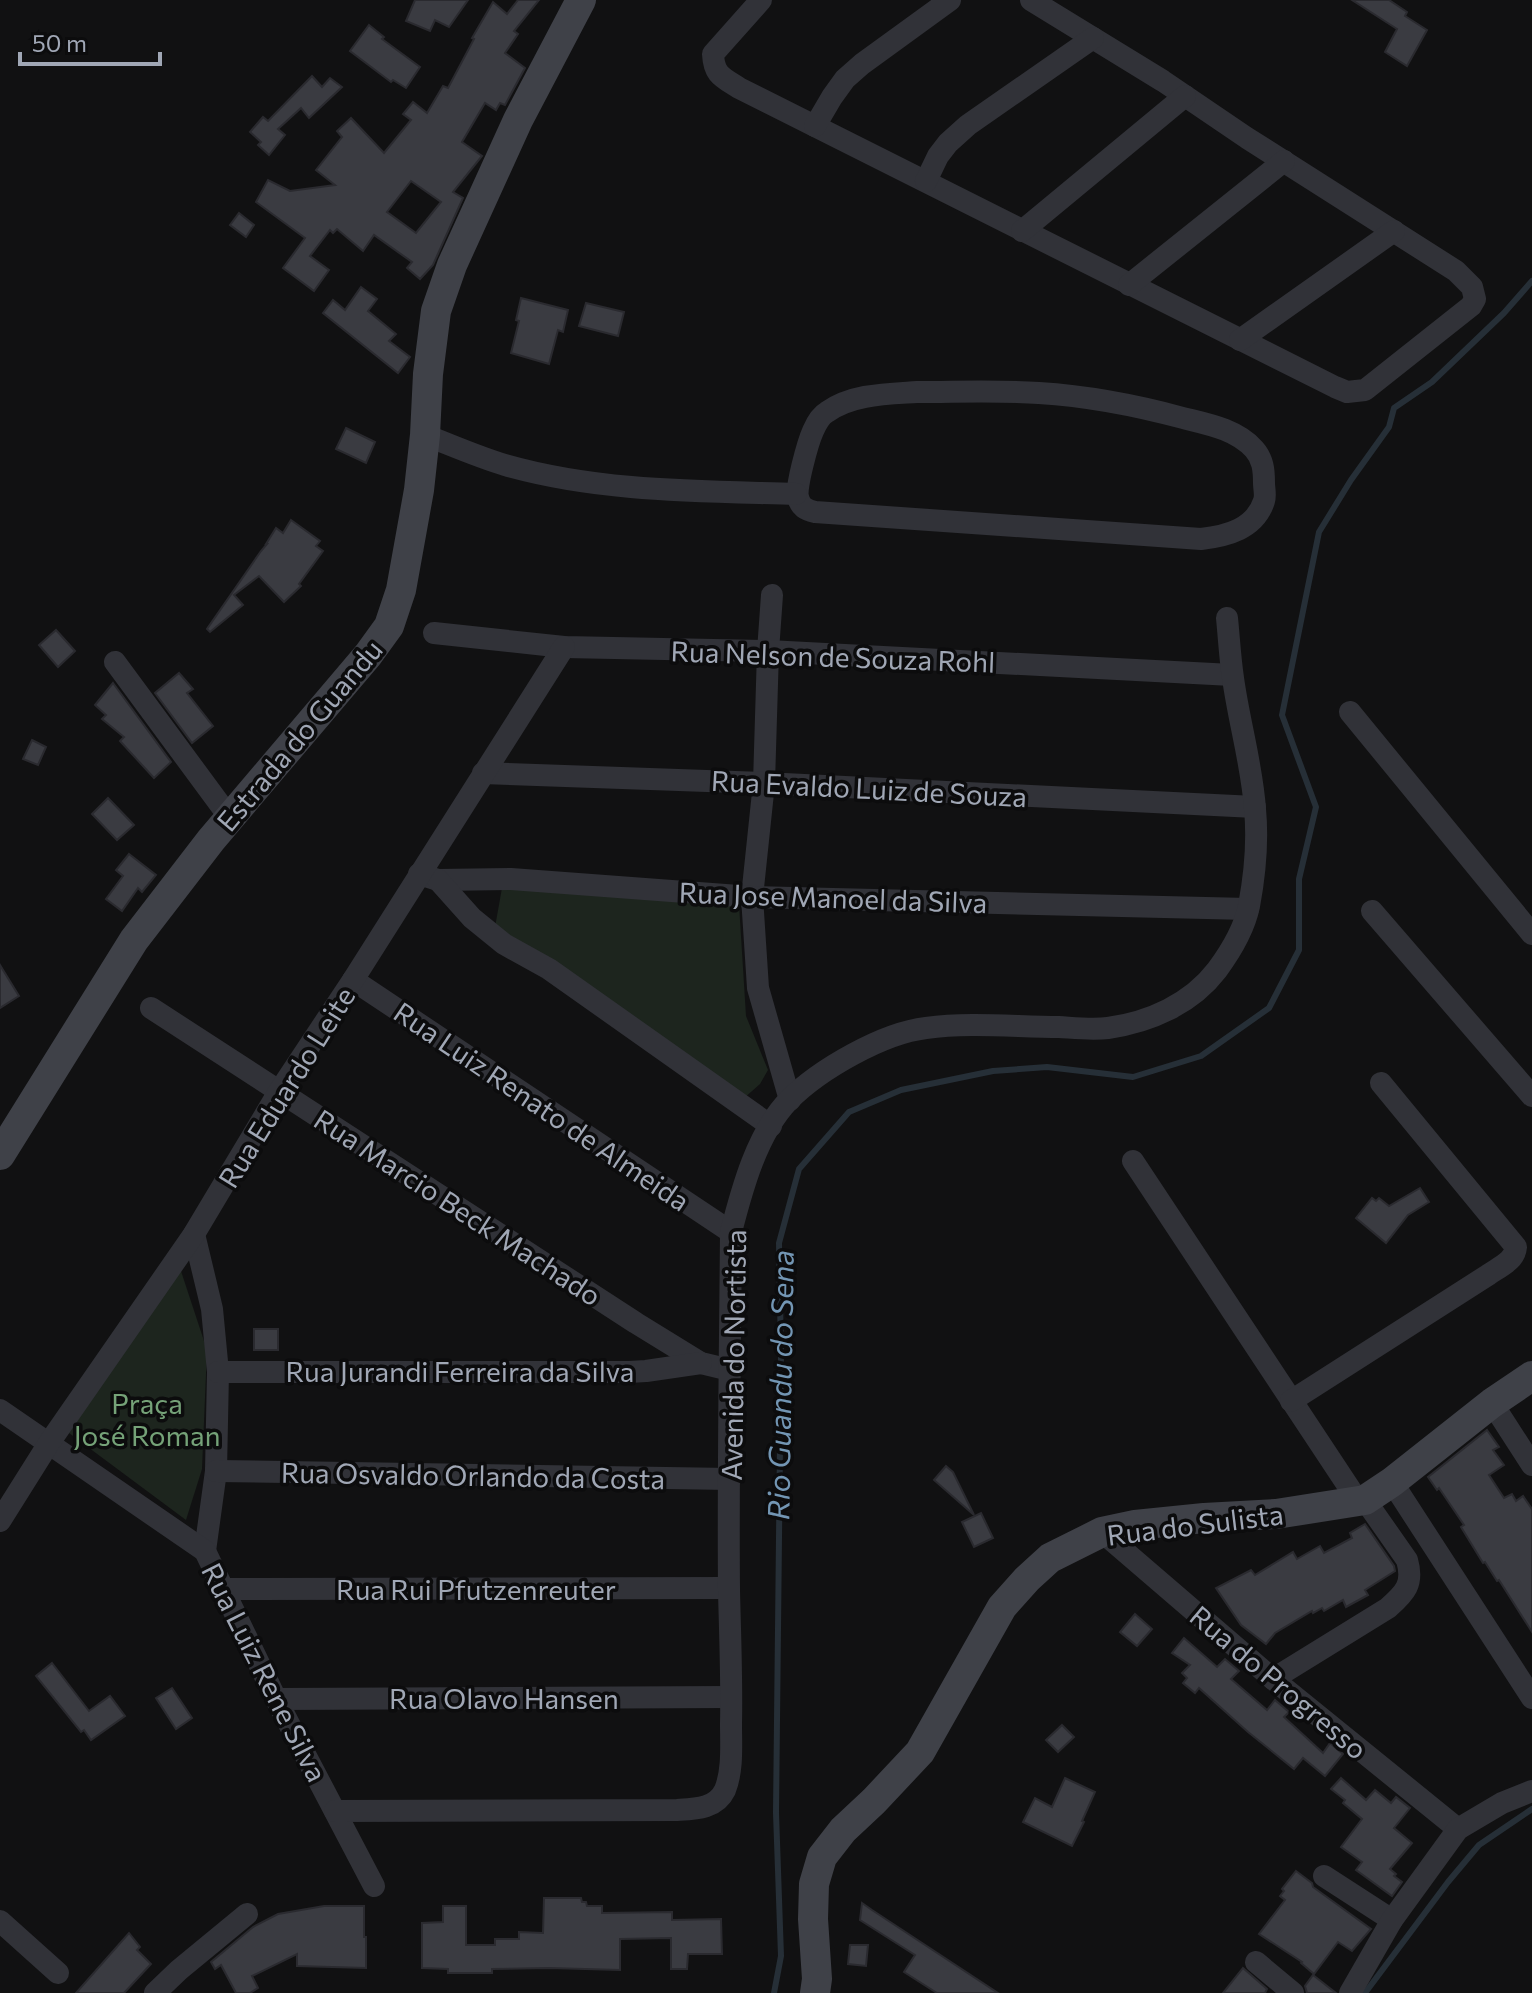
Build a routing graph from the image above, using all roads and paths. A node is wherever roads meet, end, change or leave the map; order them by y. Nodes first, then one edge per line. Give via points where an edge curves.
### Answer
1 (581, 0) edge
2 (761, 0) edge
3 (950, 0) edge
4 (1031, 0) edge
5 (1093, 38) junction
6 (1185, 96) junction
7 (815, 126) junction
8 (1284, 161) junction
9 (926, 181) junction
10 (1022, 231) junction
11 (1394, 231) junction
12 (1129, 285) junction
13 (1240, 340) junction
14 (425, 435) junction
15 (796, 494) junction
16 (772, 595) dead end
17 (1227, 618) dead end
18 (434, 633) dead end
19 (564, 647) junction
20 (768, 651) junction
21 (115, 662) dead end
22 (1232, 675) junction
23 (1350, 712) dead end
24 (483, 773) junction
25 (764, 783) junction
26 (1255, 807) junction
27 (230, 818) junction
28 (429, 877) junction
29 (752, 897) junction
30 (1248, 909) junction
31 (1372, 911) dead end
32 (1532, 934) edge
33 (353, 980) junction
34 (151, 1008) dead end
35 (1381, 1083) dead end
36 (280, 1090) junction
37 (1532, 1096) edge
38 (790, 1100) junction
39 (771, 1126) junction
40 (0, 1155) edge
41 (1133, 1161) dead end
42 (731, 1232) junction
43 (194, 1234) junction
44 (701, 1363) junction
45 (730, 1370) junction
46 (218, 1372) junction
47 (1532, 1376) edge
48 (1291, 1401) junction
49 (1492, 1403) junction
50 (0, 1410) edge
51 (49, 1443) junction
52 (1532, 1465) edge
53 (216, 1471) junction
54 (730, 1479) junction
55 (1392, 1482) junction
56 (1361, 1501) junction
57 (0, 1521) edge
58 (1102, 1532) junction
59 (205, 1551) junction
60 (729, 1588) junction
61 (223, 1589) junction
62 (1273, 1679) junction
63 (731, 1697) junction
64 (1532, 1698) edge
65 (276, 1699) junction
66 (1532, 1791) edge
67 (335, 1811) junction
68 (1458, 1829) junction
69 (1324, 1876) dead end
70 (374, 1886) dead end
71 (247, 1914) dead end
72 (1392, 1920) junction
73 (0, 1921) edge
74 (1256, 1962) dead end
75 (58, 1973) dead end
76 (155, 1993) edge
77 (815, 1993) edge
78 (1293, 1993) edge
79 (1350, 1993) edge

1 - 14 street, Estrada do Guandu via 518,120 452,265 436,311
2 - 7 street via 713,54 713,64 739,88
3 - 7 street via 845,79
4 - 5 street
5 - 6 street
5 - 9 street via 968,125 938,156
6 - 8 street
6 - 10 street
7 - 9 street
8 - 11 street
8 - 12 street
9 - 10 street
10 - 12 street
11 - 13 street
11 - 13 street via 1456,271 1472,287 1475,299 1365,390 1347,392
12 - 13 street
14 - 15 street via 504,464 577,481 649,490
14 - 27 street, Estrada do Guandu via 401,590 389,626
15 - 15 street via 812,431 823,414 875,395 917,392 1097,399 1231,432 1258,454 1266,497 1258,516 1240,530 1201,539 815,512 806,510
16 - 20 street
17 - 22 street, Avenida do Nortista
18 - 19 street, Rua Nelson de Souza Rohl
19 - 20 street, Rua Nelson de Souza Rohl
19 - 24 street, Rua Eduardo Leite
20 - 22 street, Rua Nelson de Souza Rohl
20 - 25 street
21 - 27 street
22 - 26 street, Avenida do Nortista
23 - 32 street
24 - 25 street, Rua Evaldo Luiz de Souza
24 - 28 street, Rua Eduardo Leite
25 - 26 street, Rua Evaldo Luiz de Souza
25 - 29 street
26 - 30 street, Avenida do Nortista
27 - 40 street, Estrada do Guandu via 134,940
28 - 29 street, Rua Jose Manoel da Silva
28 - 33 street, Rua Eduardo Leite
28 - 39 street via 504,944 549,969
29 - 30 street, Rua Jose Manoel da Silva
29 - 38 street via 758,988
30 - 38 street, Avenida do Nortista via 1233,949 1206,984 1176,1007 1106,1028 925,1028 880,1040 830,1068
31 - 37 street
33 - 36 street, Rua Eduardo Leite
33 - 42 street, Rua Luiz Renato de Almeida
34 - 36 street, Rua Marcio Beck Machado
35 - 48 street via 1516,1253
36 - 43 street, Rua Eduardo Leite
36 - 44 street, Rua Marcio Beck Machado
38 - 39 street, Avenida do Nortista
39 - 42 street, Avenida do Nortista via 742,1188
41 - 48 street
42 - 45 street, Avenida do Nortista
43 - 46 street via 212,1309
43 - 51 street, Rua Eduardo Leite
44 - 45 street, Rua Marcio Beck Machado
44 - 46 street, Rua Jurandi Ferreira da Silva via 629,1372
45 - 54 street, Avenida do Nortista
46 - 53 street
47 - 49 street, Rua do Sulista
48 - 56 street
49 - 52 street
49 - 55 street, Rua do Sulista
50 - 51 street, Rua Luiz Rene Silva
51 - 57 street, Rua Eduardo Leite
51 - 59 street, Rua Luiz Rene Silva
53 - 54 street, Rua Osvaldo Orlando da Costa
53 - 59 street
54 - 60 street, Avenida do Nortista
55 - 56 street, Rua do Sulista
55 - 64 street
56 - 58 street, Rua do Sulista
56 - 62 street via 1407,1560 1411,1572 1406,1589 1388,1608
58 - 62 street, Rua do Progresso
58 - 77 street, Rua do Sulista via 1050,1558 1002,1607 920,1752 822,1857 814,1884
59 - 61 street, Rua Luiz Rene Silva
60 - 61 street, Rua Rui Pfutzenreuter
60 - 63 street, Avenida do Nortista
61 - 65 street, Rua Luiz Rene Silva
62 - 68 street, Rua do Progresso
63 - 65 street, Rua Olavo Hansen
63 - 67 street, Avenida do Nortista via 729,1778 717,1801 698,1809
65 - 67 street, Rua Luiz Rene Silva
66 - 68 street
67 - 70 street, Rua Luiz Rene Silva
68 - 72 street
69 - 72 street
71 - 76 street
72 - 79 street
73 - 75 street
74 - 78 street

